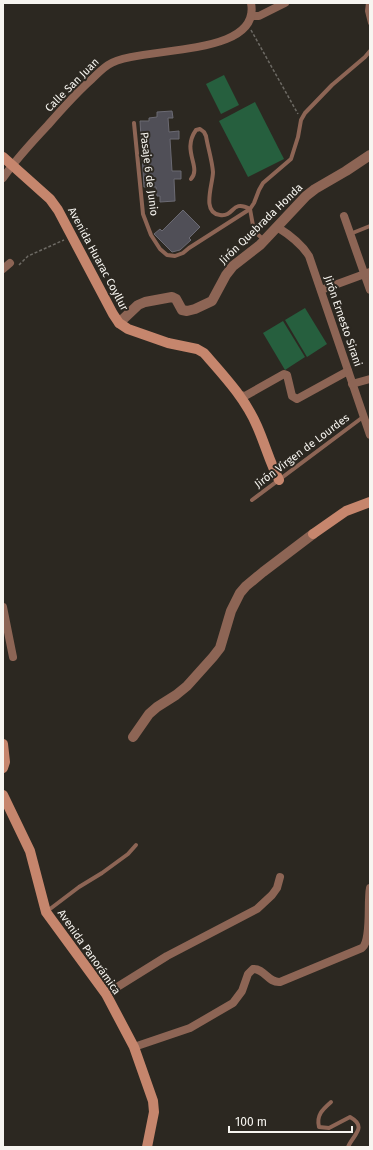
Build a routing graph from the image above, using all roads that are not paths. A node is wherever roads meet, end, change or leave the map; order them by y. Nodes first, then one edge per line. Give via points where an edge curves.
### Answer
1 (251, 3) edge
2 (285, 3) edge
3 (368, 3) edge
4 (249, 19) junction
5 (370, 23) edge
6 (370, 51) edge
7 (134, 123) dead end
8 (370, 155) edge
9 (3, 157) edge
10 (12, 165) junction
11 (3, 178) edge
12 (191, 178) dead end
13 (250, 209) junction
14 (344, 216) dead end
15 (370, 226) edge
16 (277, 227) junction
17 (350, 234) junction
18 (264, 241) junction
19 (10, 263) road end
20 (3, 269) edge
21 (367, 273) edge
22 (321, 290) junction
23 (370, 290) edge
24 (119, 323) junction
25 (348, 371) junction
26 (370, 379) edge
27 (352, 384) junction
28 (240, 395) junction
29 (364, 417) junction
30 (370, 435) edge
31 (279, 480) junction
32 (252, 500) dead end
33 (370, 502) edge
34 (313, 534) joint
35 (3, 607) edge
36 (13, 657) dead end
37 (133, 737) dead end
38 (3, 744) edge
39 (3, 768) edge
40 (4, 801) edge
41 (136, 845) dead end
42 (280, 877) dead end
43 (370, 888) edge
44 (46, 912) junction
45 (106, 994) junction
46 (134, 1047) junction
47 (331, 1102) dead end
48 (147, 1147) edge
49 (348, 1147) edge

1 - 4 street
2 - 4 street
3 - 5 lane
4 - 10 street, Calle San Juan via 240,32 228,40 120,58 108,65 72,97
6 - 13 lane via 305,113 291,159 263,182
7 - 13 lane, Pasaje 6 de Junio via 143,214 151,235 167,255 183,253
8 - 16 street, Jirón Quebrada Honda via 315,188
9 - 10 main road, Avenida Huarac Coyllur
10 - 11 street, Calle San Juan
10 - 24 main road, Avenida Huarac Coyllur via 50,199 58,210
12 - 13 lane via 195,170 190,141 196,130 200,129 206,136 212,166 209,202 212,211 214,214 223,215 242,205
13 - 18 lane via 254,231
14 - 17 street
15 - 17 lane
16 - 18 street, Jirón Quebrada Honda
16 - 22 street, Jirón Ernesto Sirani via 304,247
17 - 21 street
18 - 24 street, Jirón Quebrada Honda via 233,266 212,301 206,305 188,311 182,310 172,297 145,302 138,305
19 - 20 street
21 - 22 street
21 - 23 street
22 - 25 street, Jirón Ernesto Sirani
24 - 28 main road, Avenida Huarac Coyllur via 128,329 168,343 204,352
25 - 27 street, Jirón Ernesto Sirani
25 - 28 street via 297,399 292,396 287,375 284,374 245,396
26 - 27 street
27 - 29 street, Jirón Ernesto Sirani
28 - 31 main road, Avenida Huarac Coyllur via 257,425
29 - 30 street, Jirón Ernesto Sirani
29 - 31 lane, Jirón Virgen de Lourdes
31 - 32 lane, Jirón Virgen de Lourdes
33 - 34 main road via 346,511
34 - 37 street via 246,586 231,611 220,648 214,657 187,686 149,714
35 - 36 street
38 - 39 main road
40 - 44 main road, Avenida Panorámica via 30,851
41 - 44 lane via 128,854
42 - 45 street via 272,895 257,909 167,956
43 - 46 street via 365,946 280,982 272,981 260,970 253,969 233,1003 190,1028
44 - 45 main road, Avenida Panorámica
45 - 46 main road, Avenida Panorámica
46 - 48 main road, Avenida Panorámica via 153,1101 154,1112
47 - 49 lane via 323,1108 318,1116 318,1122 320,1127 328,1128 350,1117 356,1121 359,1131

